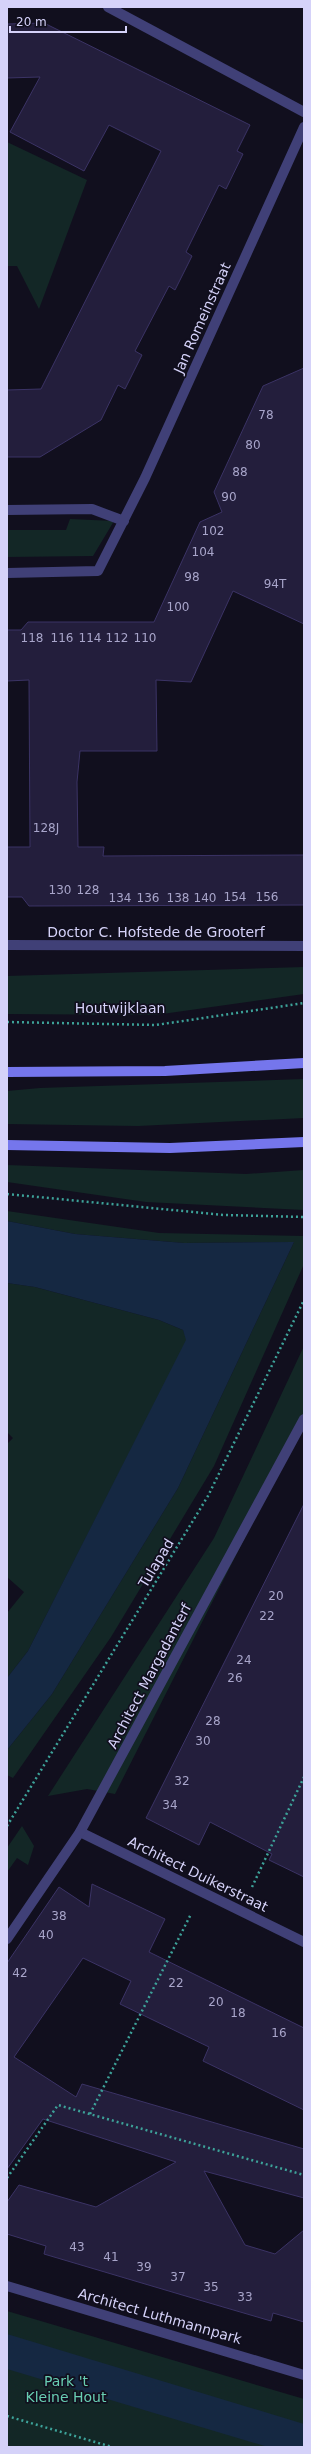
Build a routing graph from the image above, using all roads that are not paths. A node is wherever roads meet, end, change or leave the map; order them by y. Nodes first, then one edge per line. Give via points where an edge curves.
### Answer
1 (108, 7) edge
2 (304, 112) edge
3 (304, 127) edge
4 (7, 510) edge
5 (124, 521) junction
6 (7, 573) edge
7 (7, 945) edge
8 (304, 946) edge
9 (304, 1063) edge
10 (7, 1072) edge
11 (304, 1142) edge
12 (7, 1145) edge
13 (304, 1419) edge
14 (80, 1832) junction
15 (7, 1939) edge
16 (304, 1942) edge
17 (7, 2286) edge
18 (304, 2375) edge

1 - 2 street
3 - 5 street, Jan Romeinstraat
4 - 5 street via 92,509
5 - 6 street, Jan Romeinstraat via 98,572
7 - 8 street, Doctor C. Hofstede de Grooterf
9 - 10 main road via 165,1071
11 - 12 main road via 170,1148
13 - 14 street, Architect Margadanterf
14 - 15 street, Architect Margadanterf
14 - 16 street, Architect Duikerstraat
17 - 18 street, Architect Luthmannpark

